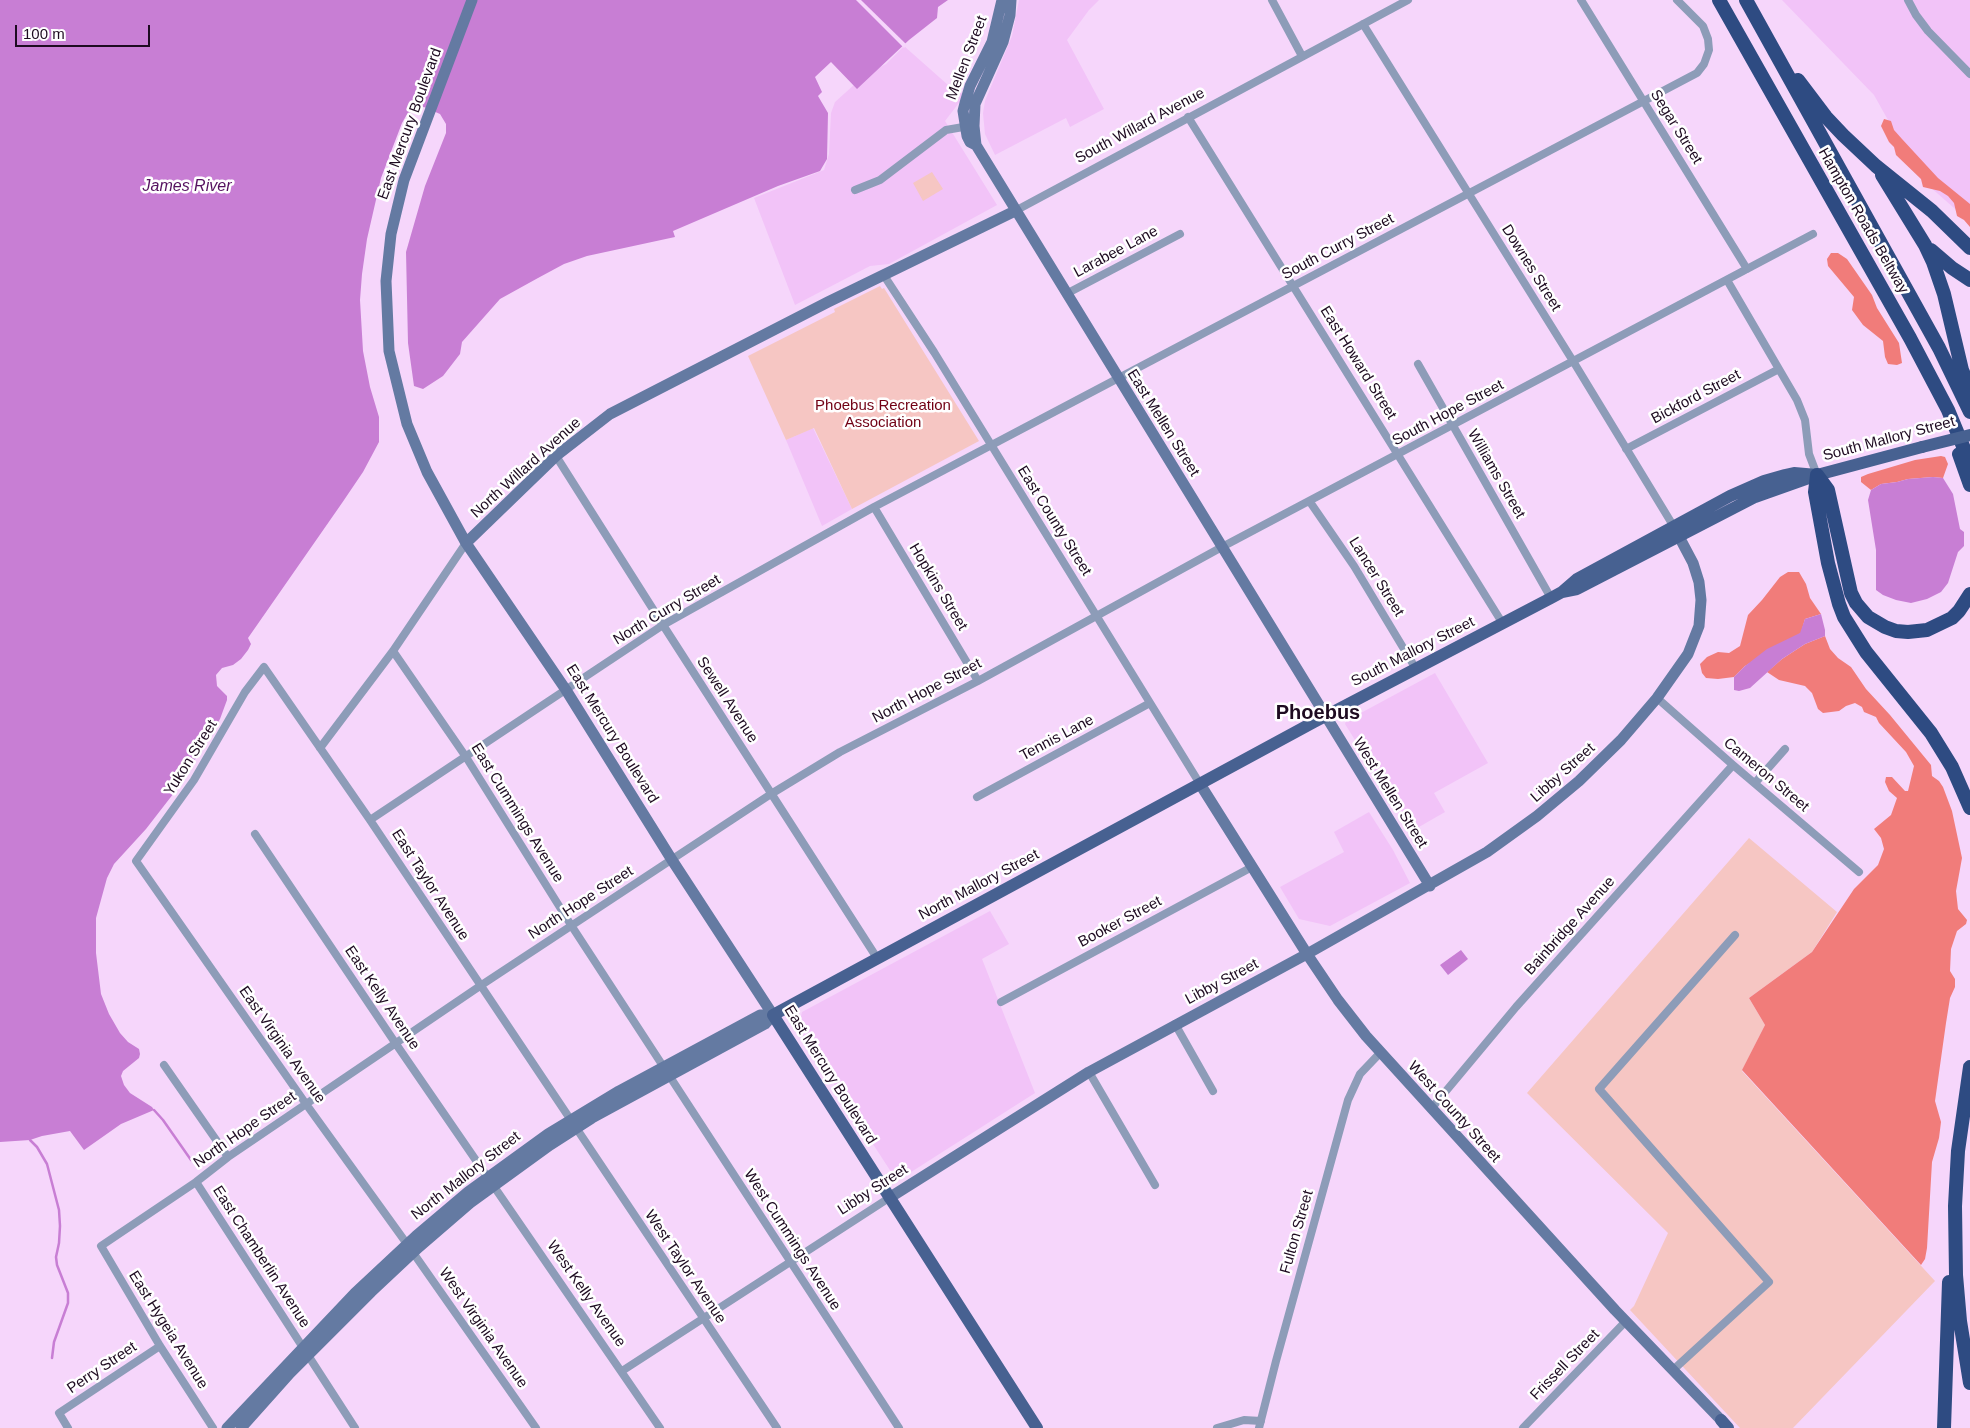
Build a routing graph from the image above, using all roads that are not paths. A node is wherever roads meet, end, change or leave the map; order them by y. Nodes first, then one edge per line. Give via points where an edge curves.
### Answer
1 (472, 0) edge
2 (1002, 0) edge
3 (1011, 0) edge
4 (1272, 0) edge
5 (1408, 0) edge
6 (1581, 0) edge
7 (1677, 0) edge
8 (1719, 0) edge
9 (1746, 0) edge
10 (1908, 0) edge
11 (1363, 24) junction
12 (1762, 27) junction
13 (1302, 56) junction
14 (1970, 74) edge
15 (1644, 101) junction
16 (1188, 118) junction
17 (969, 126) junction
18 (1876, 166) junction
19 (855, 190) dead end
20 (1469, 193) junction
21 (1015, 211) junction
22 (1180, 234) dead end
23 (1813, 234) dead end
24 (1925, 245) junction
25 (1970, 248) edge
26 (1747, 269) junction
27 (883, 274) junction
28 (1727, 280) junction
29 (1970, 280) edge
30 (1294, 286) junction
31 (1066, 294) junction
32 (1910, 338) junction
33 (1574, 362) junction
34 (1418, 364) dead end
35 (1779, 368) junction
36 (1118, 379) junction
37 (1970, 389) edge
38 (1970, 412) edge
39 (1453, 426) junction
40 (1970, 435) edge
41 (991, 446) junction
42 (1626, 449) junction
43 (1398, 455) junction
44 (556, 456) junction
45 (1970, 462) edge
46 (1817, 476) junction
47 (1970, 485) edge
48 (1310, 502) junction
49 (874, 507) junction
50 (1676, 531) junction
51 (466, 543) junction
52 (1222, 548) junction
53 (1970, 594) edge
54 (1556, 595) junction
55 (1096, 616) junction
56 (1503, 624) junction
57 (663, 625) junction
58 (393, 651) junction
59 (264, 667) joint
60 (1416, 669) junction
61 (978, 680) junction
62 (566, 690) junction
63 (1657, 698) junction
64 (1150, 703) junction
65 (1325, 716) junction
66 (320, 748) junction
67 (1785, 749) dead end
68 (466, 757) junction
69 (1732, 765) junction
70 (1755, 783) junction
71 (1200, 784) junction
72 (771, 794) junction
73 (977, 797) dead end
74 (1970, 808) edge
75 (370, 820) junction
76 (256, 834) dead end
77 (672, 860) junction
78 (136, 861) joint
79 (1252, 867) junction
80 (1859, 872) dead end
81 (1430, 886) junction
82 (571, 926) junction
83 (1735, 935) dead end
84 (1307, 954) junction
85 (877, 958) junction
86 (480, 986) junction
87 (1001, 1002) dead end
88 (773, 1015) junction
89 (1175, 1024) junction
90 (396, 1044) junction
91 (1380, 1053) junction
92 (164, 1065) dead end
93 (1970, 1067) edge
94 (666, 1070) junction
95 (1089, 1072) junction
96 (1213, 1091) dead end
97 (306, 1104) junction
98 (1431, 1109) junction
99 (573, 1124) junction
100 (228, 1157) junction
101 (491, 1181) junction
102 (196, 1182) junction
103 (1155, 1185) dead end
104 (889, 1198) junction
105 (1955, 1206) junction
106 (101, 1246) joint
107 (410, 1248) junction
108 (790, 1262) junction
109 (703, 1319) junction
110 (1626, 1321) junction
111 (160, 1346) junction
112 (305, 1351) junction
113 (1673, 1370) junction
114 (622, 1371) junction
115 (1970, 1383) edge
116 (1260, 1424) edge
117 (1725, 1425) edge
118 (68, 1428) edge
119 (213, 1428) edge
120 (227, 1428) edge
121 (241, 1428) edge
122 (355, 1428) edge
123 (536, 1428) edge
124 (660, 1428) edge
125 (777, 1428) edge
126 (899, 1428) edge
127 (1037, 1428) edge
128 (1217, 1428) edge
129 (1524, 1428) edge
130 (1944, 1428) edge

1 - 51 main road, East Mercury Boulevard via 404,180 391,234 386,281 389,351 407,424 427,472
2 - 17 main road, Mellen Street via 992,42 964,103
3 - 17 main road, Mellen Street via 1003,42 977,99
4 - 13 street
5 - 11 street, South Willard Avenue
6 - 15 street, Segar Street
7 - 15 street, South Curry Street via 1703,26 1709,50 1697,73
8 - 32 highway, Hampton Roads Beltway
9 - 12 highway, Hampton Roads Beltway
10 - 14 street via 1928,31
11 - 13 street, South Willard Avenue
11 - 20 street, Downes Street
12 - 18 highway via 1826,117
12 - 38 highway, Hampton Roads Beltway via 1939,348
13 - 16 street, South Willard Avenue
15 - 20 street, South Curry Street
15 - 26 street, Segar Street
16 - 21 street, South Willard Avenue
16 - 30 street, East Howard Street
17 - 19 street via 950,128 941,133 876,183
17 - 21 main road, East Mellen Street via 970,142 976,145
18 - 24 highway
18 - 25 highway via 1932,211
20 - 30 street, South Curry Street
20 - 33 street, Downes Street
21 - 27 main road, South Willard Avenue
21 - 31 main road, East Mellen Street
22 - 31 street, Larabee Lane
23 - 26 street, South Hope Street
24 - 29 highway
24 - 37 highway via 1939,276 1962,370
26 - 28 street, South Hope Street
27 - 41 street, East County Street
27 - 44 main road, North Willard Avenue via 610,414
28 - 33 street, South Hope Street
28 - 35 street
30 - 36 street, South Curry Street
30 - 43 street, East Howard Street
31 - 36 main road, East Mellen Street
32 - 45 highway, Hampton Roads Beltway
32 - 47 highway
33 - 39 street, South Hope Street
33 - 42 street, Downes Street
34 - 39 street, Williams Street
35 - 42 street, Bickford Street
35 - 46 street via 1801,409 1809,454
36 - 41 street, South Curry Street
36 - 52 main road, East Mellen Street
39 - 43 street, South Hope Street
39 - 54 street, Williams Street
40 - 46 main road, South Mallory Street, bridge
41 - 49 street, North Curry Street
41 - 55 street, East County Street
42 - 50 street, Downes Street
43 - 48 street, South Hope Street
43 - 56 street, East Howard Street
44 - 51 main road, North Willard Avenue
44 - 57 street, Sewell Avenue
46 - 50 main road, South Mallory Street via 1794,473 1764,481 1730,496
46 - 53 highway via 1828,490 1851,593 1868,617 1896,631 1927,630 1952,618
46 - 74 highway via 1815,492 1828,563 1844,617 1866,652 1935,738
48 - 52 street, South Hope Street
48 - 60 street, Lancer Street via 1354,566
49 - 57 street, North Curry Street
49 - 61 street, Hopkins Street
50 - 54 main road, South Mallory Street via 1577,579
50 - 63 main road, Libby Street via 1699,582 1699,626 1688,654
51 - 58 street, North Willard Avenue
51 - 62 main road, East Mercury Boulevard
52 - 55 street, South Hope Street
52 - 65 main road, East Mellen Street
54 - 56 main road, South Mallory Street
55 - 61 street, North Hope Street
55 - 64 street, East County Street
56 - 60 main road, South Mallory Street
57 - 62 street, North Curry Street
57 - 72 street, Sewell Avenue
58 - 66 street, North Willard Avenue
58 - 68 street, East Cummings Avenue
59 - 66 street, East Taylor Avenue
59 - 78 street, Yukon Street via 245,692 194,780
60 - 65 main road, South Mallory Street
61 - 72 street, North Hope Street via 840,752
62 - 68 street, North Curry Street
62 - 77 main road, East Mercury Boulevard
63 - 69 street, Cameron Street
63 - 81 main road, Libby Street via 1621,740 1537,816 1487,852
64 - 71 street, East County Street
64 - 73 street, Tennis Lane
65 - 71 main road, South Mallory Street
65 - 81 main road, West Mellen Street
66 - 75 street, East Taylor Avenue
67 - 70 street
68 - 75 street, North Curry Street
68 - 82 street, East Cummings Avenue
69 - 70 street, Cameron Street
69 - 98 street, Bainbridge Avenue via 1516,1007
70 - 80 street, Cameron Street
71 - 79 main road, West County Street
71 - 85 main road, North Mallory Street
72 - 77 street, North Hope Street
72 - 85 street, Sewell Avenue
75 - 86 street, East Taylor Avenue
76 - 90 street, East Kelly Avenue
77 - 82 street, North Hope Street
77 - 88 main road, East Mercury Boulevard
78 - 97 street, East Virginia Avenue
79 - 84 main road, West County Street
79 - 87 street, Booker Street
81 - 84 main road, Libby Street
82 - 86 street, North Hope Street
82 - 94 street, East Cummings Avenue
83 - 113 street via 1599,1089 1770,1282
84 - 89 main road, Libby Street
84 - 91 main road, West County Street
85 - 88 main road, North Mallory Street
86 - 90 street, North Hope Street
86 - 99 street, East Taylor Avenue
88 - 94 main road, North Mallory Street via 760,1015
88 - 104 main road, East Mercury Boulevard
89 - 95 main road, Libby Street
89 - 96 street
90 - 97 street, North Hope Street
90 - 101 street, East Kelly Avenue
91 - 98 main road, West County Street
91 - 116 street, Fulton Street via 1360,1074 1348,1100
92 - 100 street
93 - 105 highway via 1958,1151
94 - 99 main road, North Mallory Street
94 - 108 street, West Cummings Avenue
95 - 103 street
95 - 104 main road, Libby Street
97 - 100 street, North Hope Street
97 - 107 street, East Virginia Avenue
98 - 110 main road, West County Street
99 - 101 main road, North Mallory Street
99 - 109 street, West Taylor Avenue
100 - 102 street, North Hope Street
101 - 107 main road, North Mallory Street via 455,1203
101 - 114 street, West Kelly Avenue
102 - 106 street, North Hope Street
102 - 112 street, East Chamberlin Avenue
104 - 108 street, Libby Street
104 - 127 main road, East Mercury Boulevard
105 - 115 highway via 1960,1322
105 - 130 highway
106 - 111 street, East Hygeia Avenue
107 - 112 main road, North Mallory Street
107 - 123 street, West Virginia Avenue
108 - 109 street, Libby Street
108 - 126 street, West Cummings Avenue
109 - 114 street, Libby Street
109 - 125 street, West Taylor Avenue
110 - 113 main road, West County Street
110 - 129 street, Frissell Street
111 - 118 street, Perry Street via 59,1413
111 - 119 street, East Hygeia Avenue
112 - 120 main road, North Mallory Street
112 - 121 main road, North Mallory Street
112 - 122 street, East Chamberlin Avenue
113 - 117 main road, West County Street
114 - 124 street, West Kelly Avenue
116 - 128 street via 1244,1420

